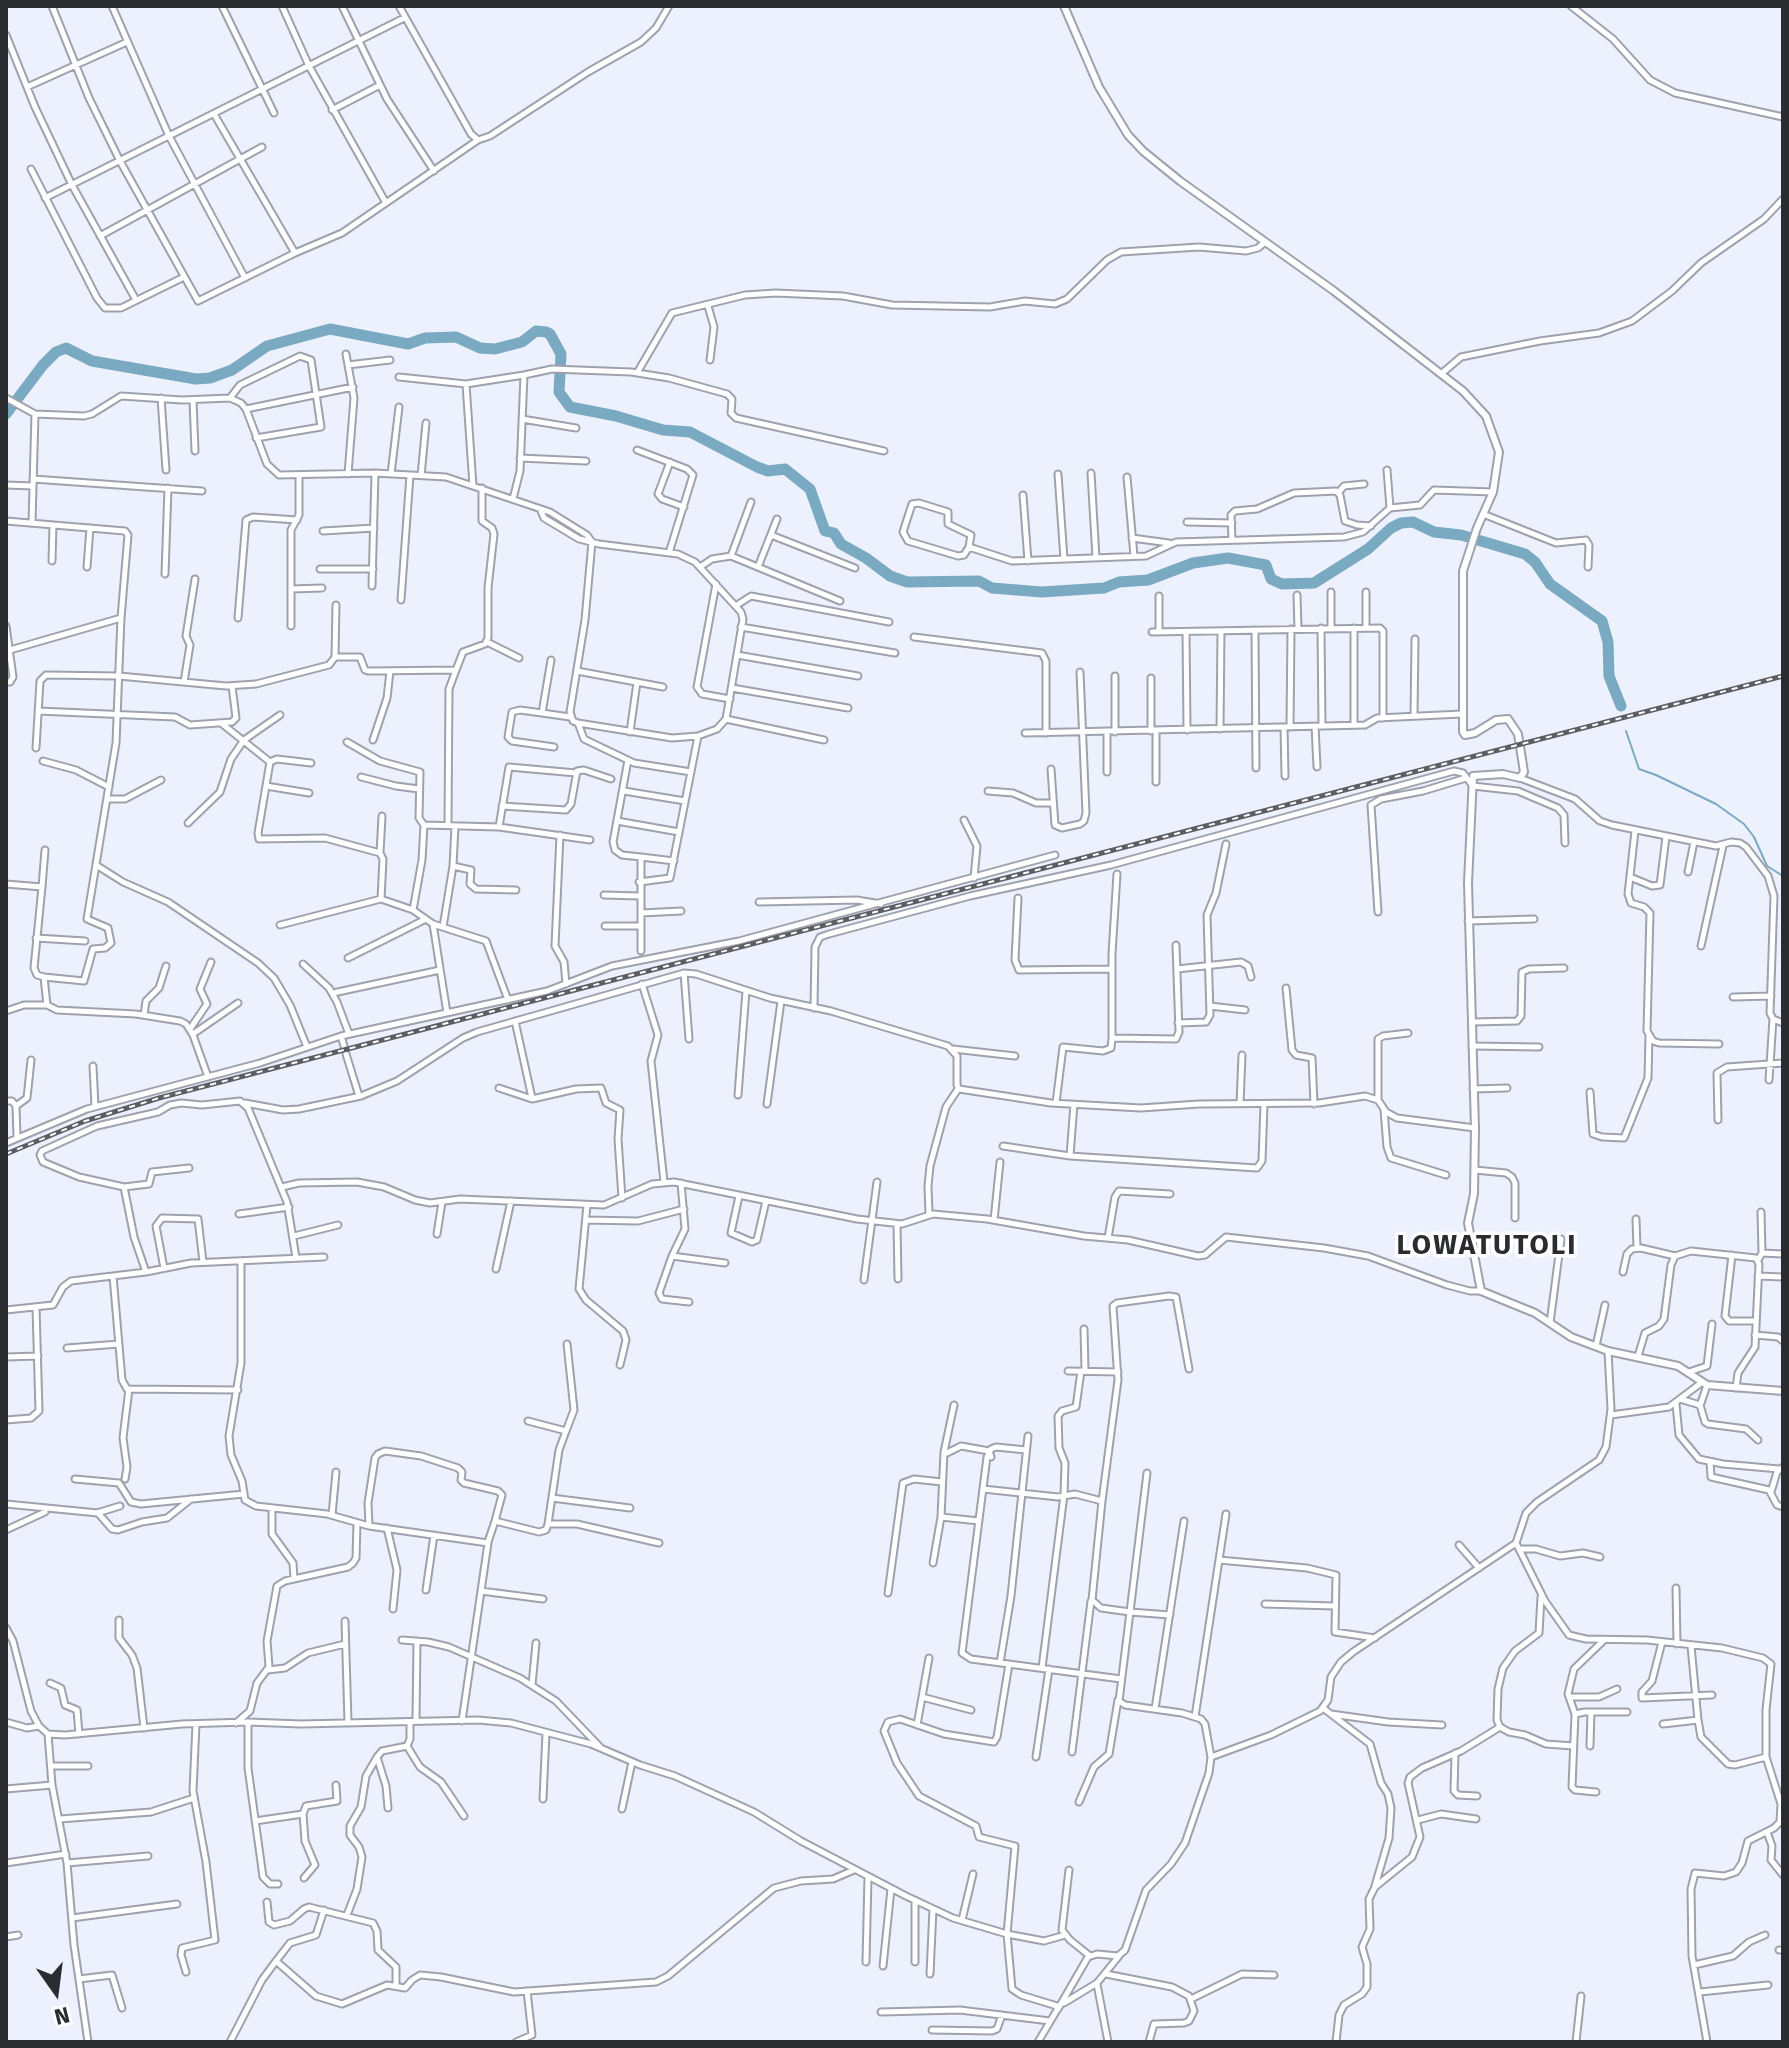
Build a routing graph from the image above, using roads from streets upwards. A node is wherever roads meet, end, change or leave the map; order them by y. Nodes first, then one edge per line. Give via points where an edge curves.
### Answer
1 (52, 6) edge
2 (112, 6) edge
3 (222, 6) edge
4 (282, 6) edge
5 (342, 6) edge
6 (399, 6) edge
7 (669, 6) edge
8 (1064, 6) edge
9 (1571, 6) edge
10 (404, 18) junction
11 (6, 35) edge
12 (358, 41) junction
13 (127, 42) junction
14 (76, 66) junction
15 (309, 66) junction
16 (380, 85) junction
17 (27, 87) junction
18 (263, 89) junction
19 (332, 110) junction
20 (274, 113) dead end
21 (214, 114) junction
22 (1783, 117) edge
23 (169, 136) junction
24 (478, 140) junction
25 (262, 147) dead end
26 (239, 159) junction
27 (120, 161) junction
28 (31, 169) dead end
29 (434, 171) junction
30 (194, 184) junction
31 (72, 185) junction
32 (45, 198) junction
33 (1783, 199) edge
34 (386, 203) junction
35 (147, 210) junction
36 (100, 236) junction
37 (1265, 242) junction
38 (295, 253) junction
39 (184, 277) junction
40 (245, 278) junction
41 (136, 300) junction
42 (708, 306) junction
43 (346, 354) dead end
44 (390, 360) dead end
45 (710, 360) dead end
46 (348, 365) junction
47 (637, 373) junction
48 (1441, 374) junction
49 (524, 375) junction
50 (399, 377) dead end
51 (466, 384) junction
52 (353, 387) junction
53 (316, 395) junction
54 (6, 398) edge
55 (161, 398) junction
56 (230, 398) junction
57 (193, 400) junction
58 (399, 407) dead end
59 (246, 409) junction
60 (32, 413) junction
61 (522, 419) junction
62 (426, 423) dead end
63 (576, 428) dead end
64 (256, 438) junction
65 (637, 450) dead end
66 (195, 451) dead end
67 (884, 451) dead end
68 (520, 458) junction
69 (586, 461) dead end
70 (670, 462) junction
71 (166, 470) dead end
72 (1387, 470) dead end
73 (375, 473) junction
74 (1091, 473) dead end
75 (348, 474) junction
76 (391, 474) junction
77 (1058, 474) dead end
78 (410, 475) junction
79 (299, 476) junction
80 (421, 476) junction
81 (1127, 477) dead end
82 (33, 483) junction
83 (1364, 484) dead end
84 (6, 485) edge
85 (473, 486) junction
86 (168, 488) junction
87 (482, 488) junction
88 (202, 491) dead end
89 (1493, 492) junction
90 (1338, 493) junction
91 (1023, 495) dead end
92 (513, 500) junction
93 (751, 502) dead end
94 (684, 507) junction
95 (1390, 508) junction
96 (1483, 514) junction
97 (777, 519) dead end
98 (297, 520) junction
99 (6, 521) edge
100 (1187, 522) dead end
101 (32, 523) junction
102 (1232, 523) junction
103 (53, 525) junction
104 (1372, 526) junction
105 (90, 528) junction
106 (374, 528) junction
107 (323, 531) dead end
108 (771, 535) junction
109 (1132, 538) junction
110 (1232, 540) junction
111 (592, 542) junction
112 (1170, 543) junction
113 (969, 547) junction
114 (669, 553) junction
115 (731, 556) junction
116 (1134, 556) junction
117 (1096, 558) junction
118 (1064, 559) junction
119 (52, 561) dead end
120 (1028, 561) junction
121 (87, 567) dead end
122 (700, 567) junction
123 (758, 567) junction
124 (1588, 567) dead end
125 (855, 568) dead end
126 (320, 569) dead end
127 (373, 569) junction
128 (165, 574) dead end
129 (195, 579) dead end
130 (716, 584) junction
131 (372, 586) dead end
132 (322, 588) dead end
133 (291, 589) junction
134 (1331, 592) dead end
135 (1366, 592) dead end
136 (1297, 595) dead end
137 (1159, 596) dead end
138 (401, 600) dead end
139 (840, 601) dead end
140 (336, 605) dead end
141 (737, 605) junction
142 (121, 618) junction
143 (238, 618) dead end
144 (889, 622) dead end
145 (6, 626) edge
146 (291, 626) dead end
147 (741, 627) junction
148 (1321, 628) junction
149 (1331, 628) junction
150 (1354, 628) junction
151 (1366, 628) junction
152 (1291, 629) junction
153 (1298, 629) junction
154 (1255, 630) junction
155 (1221, 631) junction
156 (1186, 632) junction
157 (914, 637) dead end
158 (1415, 639) dead end
159 (487, 642) junction
160 (10, 650) junction
161 (895, 653) dead end
162 (737, 655) junction
163 (335, 657) junction
164 (519, 658) dead end
165 (551, 660) dead end
166 (456, 670) junction
167 (390, 671) junction
168 (577, 671) junction
169 (1080, 672) dead end
170 (119, 676) junction
171 (858, 676) dead end
172 (1115, 676) dead end
173 (1151, 678) dead end
174 (6, 682) edge
175 (184, 682) junction
176 (637, 682) junction
177 (232, 686) junction
178 (663, 687) dead end
179 (732, 688) junction
180 (730, 699) junction
181 (848, 708) dead end
182 (38, 711) junction
183 (542, 713) junction
184 (118, 714) junction
185 (1462, 714) junction
186 (280, 715) dead end
187 (1414, 716) junction
188 (570, 717) junction
189 (1383, 718) junction
190 (726, 719) junction
191 (221, 723) junction
192 (578, 723) junction
193 (1354, 725) junction
194 (1319, 726) junction
195 (1287, 727) junction
196 (1255, 728) junction
197 (1220, 729) junction
198 (1154, 730) junction
199 (1187, 730) junction
200 (630, 732) junction
201 (1083, 732) junction
202 (1107, 732) junction
203 (1115, 732) junction
204 (1025, 733) dead end
205 (1046, 733) junction
206 (698, 736) junction
207 (244, 740) junction
208 (373, 740) dead end
209 (824, 740) dead end
210 (347, 742) dead end
211 (554, 747) dead end
212 (36, 748) dead end
213 (628, 760) junction
214 (43, 761) dead end
215 (270, 762) junction
216 (311, 763) dead end
217 (1317, 767) dead end
218 (1256, 768) dead end
219 (1051, 769) dead end
220 (691, 772) junction
221 (1107, 772) dead end
222 (576, 773) junction
223 (1285, 776) dead end
224 (361, 777) dead end
225 (1467, 778) junction
226 (1520, 778) junction
227 (611, 779) dead end
228 (161, 780) dead end
229 (1156, 782) dead end
230 (266, 786) junction
231 (1473, 786) junction
232 (109, 787) junction
233 (420, 789) junction
234 (624, 791) junction
235 (988, 791) dead end
236 (309, 793) dead end
237 (107, 799) junction
238 (685, 801) junction
239 (1053, 803) junction
240 (502, 806) junction
241 (382, 816) dead end
242 (964, 820) dead end
243 (617, 821) junction
244 (188, 823) dead end
245 (424, 825) junction
246 (452, 826) junction
247 (499, 827) junction
248 (1635, 831) junction
249 (679, 832) junction
250 (560, 835) junction
251 (1666, 837) junction
252 (590, 840) dead end
253 (1694, 842) junction
254 (1565, 843) dead end
255 (1226, 844) dead end
256 (1723, 845) junction
257 (45, 850) dead end
258 (380, 853) junction
259 (1055, 855) dead end
260 (641, 857) junction
261 (674, 861) junction
262 (96, 865) junction
263 (453, 866) junction
264 (1688, 872) dead end
265 (1117, 874) dead end
266 (1630, 877) junction
267 (974, 878) junction
268 (639, 882) junction
269 (6, 884) edge
270 (42, 887) junction
271 (516, 890) dead end
272 (604, 895) dead end
273 (640, 896) junction
274 (1018, 898) dead end
275 (381, 899) junction
276 (759, 902) dead end
277 (881, 904) junction
278 (413, 910) junction
279 (681, 911) dead end
280 (1378, 912) dead end
281 (641, 913) junction
282 (426, 919) junction
283 (1534, 919) dead end
284 (1468, 921) junction
285 (433, 924) junction
286 (280, 925) dead end
287 (605, 926) dead end
288 (641, 926) junction
289 (443, 927) junction
290 (36, 938) junction
291 (85, 941) dead end
292 (1176, 945) dead end
293 (1701, 946) dead end
294 (641, 951) dead end
295 (348, 958) dead end
296 (211, 962) dead end
297 (303, 964) dead end
298 (1209, 965) junction
299 (166, 966) dead end
300 (1564, 968) dead end
301 (1111, 969) junction
302 (1177, 969) junction
303 (440, 970) junction
304 (684, 973) junction
305 (44, 977) junction
306 (1251, 977) dead end
307 (566, 984) junction
308 (642, 984) junction
309 (1286, 988) dead end
310 (746, 991) junction
311 (333, 993) junction
312 (1771, 996) junction
313 (1733, 997) dead end
314 (508, 1000) junction
315 (781, 1001) junction
316 (238, 1003) dead end
317 (47, 1005) junction
318 (1210, 1006) junction
319 (814, 1008) junction
320 (1245, 1010) dead end
321 (6, 1011) edge
322 (447, 1013) junction
323 (144, 1015) junction
324 (1773, 1019) junction
325 (515, 1021) junction
326 (1470, 1022) junction
327 (1178, 1023) junction
328 (1783, 1023) edge
329 (192, 1032) junction
330 (1408, 1033) dead end
331 (349, 1034) junction
332 (341, 1036) junction
333 (1649, 1036) junction
334 (1112, 1038) junction
335 (689, 1039) dead end
336 (1719, 1044) dead end
337 (344, 1046) dead end
338 (1471, 1046) junction
339 (307, 1047) junction
340 (1539, 1047) dead end
341 (953, 1049) junction
342 (346, 1054) dead end
343 (1242, 1055) dead end
344 (1015, 1056) dead end
345 (31, 1060) dead end
346 (1770, 1063) junction
347 (1783, 1063) edge
348 (93, 1066) dead end
349 (208, 1077) junction
350 (1769, 1080) dead end
351 (499, 1088) dead end
352 (1507, 1088) dead end
353 (958, 1089) junction
354 (1473, 1089) junction
355 (1590, 1092) dead end
356 (738, 1095) dead end
357 (359, 1096) junction
358 (532, 1099) junction
359 (1378, 1100) junction
360 (6, 1101) edge
361 (245, 1103) junction
362 (1056, 1103) junction
363 (767, 1104) dead end
364 (1074, 1104) junction
365 (1240, 1104) junction
366 (1264, 1104) junction
367 (1314, 1104) junction
368 (16, 1106) junction
369 (95, 1107) junction
370 (1384, 1109) junction
371 (1718, 1120) dead end
372 (1475, 1128) junction
373 (17, 1137) junction
374 (6, 1143) edge
375 (1003, 1146) dead end
376 (1070, 1156) junction
377 (1000, 1162) dead end
378 (189, 1168) dead end
379 (1475, 1170) junction
380 (1446, 1175) dead end
381 (664, 1182) junction
382 (877, 1182) dead end
383 (681, 1183) junction
384 (124, 1187) junction
385 (282, 1187) junction
386 (1170, 1194) dead end
387 (739, 1196) junction
388 (622, 1198) junction
389 (511, 1201) junction
390 (766, 1201) junction
391 (442, 1202) junction
392 (587, 1205) junction
393 (289, 1207) junction
394 (684, 1209) junction
395 (1761, 1212) dead end
396 (239, 1214) dead end
397 (929, 1214) junction
398 (1515, 1218) dead end
399 (1636, 1219) dead end
400 (586, 1220) junction
401 (994, 1220) junction
402 (871, 1221) junction
403 (897, 1224) junction
404 (338, 1225) dead end
405 (437, 1234) dead end
406 (294, 1236) junction
407 (1108, 1238) junction
408 (1561, 1239) dead end
409 (1637, 1248) junction
410 (1762, 1253) junction
411 (1783, 1254) edge
412 (1732, 1255) junction
413 (672, 1256) junction
414 (1675, 1256) junction
415 (324, 1257) dead end
416 (296, 1258) junction
417 (1758, 1260) junction
418 (241, 1261) junction
419 (203, 1262) junction
420 (725, 1263) dead end
421 (164, 1268) junction
422 (496, 1269) dead end
423 (146, 1272) junction
424 (1623, 1272) dead end
425 (113, 1276) junction
426 (1758, 1276) junction
427 (1783, 1277) edge
428 (898, 1279) dead end
429 (864, 1280) dead end
430 (1481, 1291) junction
431 (689, 1302) dead end
432 (1605, 1305) dead end
433 (36, 1307) junction
434 (6, 1310) edge
435 (1756, 1321) junction
436 (1550, 1323) junction
437 (1712, 1324) dead end
438 (1084, 1329) dead end
439 (1755, 1335) junction
440 (1783, 1341) edge
441 (119, 1344) junction
442 (567, 1344) dead end
443 (1596, 1346) junction
444 (67, 1348) dead end
445 (1608, 1351) junction
446 (38, 1356) junction
447 (1638, 1356) junction
448 (6, 1357) edge
449 (620, 1365) dead end
450 (1189, 1369) dead end
451 (1068, 1371) dead end
452 (1083, 1371) junction
453 (1118, 1372) junction
454 (1689, 1372) junction
455 (1704, 1384) junction
456 (129, 1389) junction
457 (1736, 1389) junction
458 (238, 1390) junction
459 (1783, 1391) edge
460 (1678, 1401) junction
461 (954, 1405) dead end
462 (1700, 1406) junction
463 (1611, 1415) junction
464 (6, 1420) edge
465 (528, 1421) dead end
466 (566, 1431) junction
467 (1028, 1436) dead end
468 (1758, 1440) dead end
469 (1026, 1450) junction
470 (947, 1453) dead end
471 (990, 1454) junction
472 (1710, 1462) junction
473 (1781, 1468) edge
474 (336, 1472) dead end
475 (1147, 1473) dead end
476 (75, 1479) dead end
477 (125, 1479) dead end
478 (942, 1482) junction
479 (983, 1489) junction
480 (1771, 1492) junction
481 (1022, 1493) junction
482 (244, 1494) junction
483 (1064, 1495) junction
484 (551, 1498) junction
485 (191, 1499) junction
486 (1102, 1501) junction
487 (6, 1504) edge
488 (120, 1506) dead end
489 (1783, 1507) edge
490 (272, 1508) junction
491 (630, 1508) dead end
492 (47, 1510) junction
493 (97, 1513) junction
494 (1226, 1514) dead end
495 (332, 1515) junction
496 (941, 1517) junction
497 (495, 1521) junction
498 (979, 1521) junction
499 (1184, 1521) dead end
500 (357, 1523) junction
501 (548, 1524) junction
502 (369, 1526) junction
503 (387, 1528) junction
504 (6, 1530) edge
505 (434, 1535) junction
506 (488, 1543) junction
507 (659, 1543) dead end
508 (1459, 1545) dead end
509 (1518, 1546) junction
510 (1600, 1557) dead end
511 (1219, 1560) junction
512 (933, 1563) dead end
513 (1479, 1568) junction
514 (294, 1579) junction
515 (1676, 1588) dead end
516 (426, 1590) dead end
517 (481, 1591) junction
518 (1541, 1592) junction
519 (888, 1593) dead end
520 (543, 1599) dead end
521 (1092, 1600) junction
522 (1265, 1604) dead end
523 (1335, 1606) junction
524 (393, 1609) dead end
525 (1130, 1612) junction
526 (1170, 1615) junction
527 (119, 1620) dead end
528 (345, 1621) dead end
529 (6, 1628) edge
530 (1376, 1638) junction
531 (1605, 1639) junction
532 (402, 1640) dead end
533 (417, 1641) junction
534 (1662, 1642) junction
535 (536, 1643) dead end
536 (345, 1644) junction
537 (1677, 1644) junction
538 (1691, 1646) junction
539 (471, 1657) junction
540 (929, 1658) dead end
541 (1000, 1663) junction
542 (1009, 1664) junction
543 (1045, 1669) junction
544 (267, 1670) junction
545 (1082, 1673) junction
546 (1121, 1679) junction
547 (50, 1683) dead end
548 (532, 1685) junction
549 (1617, 1689) dead end
550 (1695, 1695) junction
551 (1712, 1695) dead end
552 (922, 1697) junction
553 (1569, 1697) junction
554 (1118, 1699) junction
555 (1323, 1708) junction
556 (1155, 1709) junction
557 (971, 1710) dead end
558 (1591, 1712) junction
559 (1627, 1712) dead end
560 (1330, 1714) junction
561 (1575, 1714) junction
562 (1195, 1717) junction
563 (1698, 1720) junction
564 (462, 1721) junction
565 (6, 1722) edge
566 (248, 1722) junction
567 (348, 1722) junction
568 (413, 1722) junction
569 (236, 1723) junction
570 (196, 1724) junction
571 (1663, 1724) dead end
572 (917, 1725) junction
573 (1442, 1725) dead end
574 (39, 1726) junction
575 (1500, 1727) junction
576 (144, 1728) junction
577 (546, 1733) junction
578 (48, 1734) junction
579 (79, 1734) junction
580 (407, 1746) junction
581 (1573, 1746) junction
582 (1590, 1746) dead end
583 (600, 1747) junction
584 (1072, 1752) dead end
585 (1455, 1753) junction
586 (377, 1757) junction
587 (1036, 1757) dead end
588 (1211, 1757) junction
589 (1766, 1757) junction
590 (632, 1762) junction
591 (51, 1766) junction
592 (88, 1766) dead end
593 (52, 1785) junction
594 (336, 1785) dead end
595 (6, 1789) edge
596 (1596, 1792) dead end
597 (1477, 1796) dead end
598 (194, 1798) junction
599 (543, 1799) dead end
600 (1079, 1802) dead end
601 (388, 1808) dead end
602 (622, 1809) dead end
603 (303, 1814) junction
604 (464, 1816) dead end
605 (60, 1819) junction
606 (1476, 1819) dead end
607 (1418, 1820) junction
608 (255, 1821) junction
609 (1767, 1832) junction
610 (66, 1854) junction
611 (148, 1856) dead end
612 (6, 1863) edge
613 (67, 1863) junction
614 (855, 1870) junction
615 (1069, 1870) dead end
616 (973, 1874) dead end
617 (1783, 1875) edge
618 (868, 1877) junction
619 (304, 1878) dead end
620 (278, 1884) dead end
621 (1375, 1887) junction
622 (891, 1889) junction
623 (915, 1900) junction
624 (267, 1902) dead end
625 (177, 1904) dead end
626 (933, 1909) junction
627 (324, 1910) junction
628 (347, 1915) junction
629 (72, 1918) junction
630 (962, 1920) junction
631 (1007, 1934) junction
632 (18, 1935) dead end
633 (1065, 1935) junction
634 (1765, 1935) dead end
635 (6, 1937) edge
636 (1120, 1955) junction
637 (1090, 1956) junction
638 (276, 1961) junction
639 (866, 1962) dead end
640 (915, 1962) dead end
641 (1694, 1965) junction
642 (883, 1966) dead end
643 (186, 1972) dead end
644 (930, 1974) dead end
645 (1106, 1974) junction
646 (1274, 1975) dead end
647 (79, 1979) junction
648 (1097, 1983) junction
649 (396, 1985) junction
650 (1768, 1985) dead end
651 (527, 1991) junction
652 (1700, 1992) junction
653 (1581, 1996) dead end
654 (1191, 1999) junction
655 (1062, 2004) junction
656 (122, 2008) dead end
657 (1057, 2010) junction
658 (881, 2012) dead end
659 (1002, 2015) junction
660 (1050, 2021) junction
661 (932, 2030) dead end
662 (89, 2041) edge
663 (230, 2042) edge
664 (516, 2042) edge
665 (1038, 2042) edge
666 (1108, 2042) edge
667 (1149, 2042) edge
668 (1336, 2042) edge
669 (1576, 2042) edge
670 (1707, 2042) edge

1 - 14 street
2 - 13 street
3 - 18 street
4 - 15 street
5 - 12 street
6 - 10 street
7 - 24 street via 641,42
8 - 37 street via 1099,87 1128,135 1180,181
9 - 22 street via 1613,39 1650,80 1675,93
10 - 12 street
10 - 24 street
11 - 17 street
12 - 15 street
12 - 16 street
13 - 14 street
13 - 23 street
14 - 17 street
14 - 27 street
15 - 18 street
15 - 19 street
16 - 19 street
16 - 29 street
17 - 31 street
18 - 20 street
18 - 21 street
19 - 34 street
21 - 23 street
21 - 26 street
23 - 27 street
23 - 30 street
24 - 29 street
25 - 26 street
26 - 30 street
26 - 38 street
27 - 31 street
27 - 35 street
28 - 32 street
29 - 34 street
30 - 35 street
30 - 40 street
31 - 32 street
31 - 36 street
32 - 41 street via 101,304 112,310
33 - 48 street via 1632,321 1599,333 1461,357
34 - 38 street via 342,233
35 - 36 street
35 - 39 street
36 - 41 street
37 - 42 street via 1252,250 1121,252 1055,304 881,305 843,296 776,293
37 - 48 street
38 - 40 street
39 - 40 street via 198,301
39 - 41 street
42 - 45 street via 714,327
42 - 47 street via 672,313
43 - 46 street
44 - 46 street
46 - 52 street
47 - 49 street via 564,368
47 - 67 street via 727,394 736,418
48 - 89 street via 1486,416 1499,452
49 - 51 street
49 - 61 street
50 - 51 street
51 - 85 street
52 - 53 street
52 - 75 street
53 - 56 street via 311,360 300,356 240,385
53 - 59 street
53 - 64 street via 318,429
54 - 60 street
55 - 57 street
55 - 60 street via 121,396 84,416
55 - 71 street
56 - 57 street
56 - 59 street
57 - 66 street
58 - 76 street
59 - 64 street
60 - 82 street
61 - 63 street
61 - 68 street
62 - 80 street
64 - 79 street via 272,471
65 - 70 street
68 - 69 street
68 - 92 street
70 - 94 street via 693,475
70 - 94 street via 658,494
72 - 95 street
73 - 75 street
73 - 76 street
73 - 106 street
74 - 117 street
75 - 79 street
76 - 78 street
77 - 118 street
78 - 80 street
78 - 138 street
79 - 98 street
80 - 85 street
81 - 109 street
82 - 84 street
82 - 86 street
82 - 101 street
83 - 90 street via 1344,486
85 - 87 street
86 - 88 street
86 - 128 street
87 - 92 street
87 - 159 street via 482,521 494,534
89 - 95 street via 1440,488 1420,505
89 - 96 street
90 - 102 street via 1287,495 1257,509 1235,511
90 - 104 street via 1345,521
91 - 120 street
92 - 111 street
93 - 115 street
94 - 114 street
95 - 104 street
96 - 124 street via 1556,543 1586,540
96 - 185 street via 1463,571
97 - 108 street
98 - 133 street via 291,530
98 - 143 street via 246,520
99 - 101 street
100 - 102 street
101 - 103 street
102 - 110 street
103 - 105 street
103 - 119 street
104 - 110 street via 1344,537
105 - 121 street
105 - 142 street via 127,532
106 - 107 street
106 - 127 street
108 - 123 street
108 - 125 street
109 - 112 street
109 - 116 street
110 - 112 street
111 - 114 street
111 - 168 street
112 - 116 street via 1154,554
113 - 113 street via 958,556 905,539 912,504 948,512 948,524 971,535
113 - 120 street via 1000,559
114 - 122 street
115 - 122 street
115 - 123 street
116 - 117 street
117 - 118 street
118 - 120 street
122 - 130 street
123 - 139 street
126 - 127 street
127 - 131 street
129 - 175 street
130 - 141 street
130 - 180 street via 697,687 702,694
132 - 133 street
133 - 146 street
134 - 149 street
135 - 151 street
136 - 153 street
137 - 156 street via 1156,632
140 - 163 street
141 - 144 street via 751,596
141 - 147 street
142 - 160 street
142 - 170 street
145 - 160 street
147 - 161 street
147 - 162 street
148 - 149 street
148 - 153 street
148 - 194 street
149 - 150 street
150 - 151 street
150 - 193 street
151 - 189 street via 1383,631
152 - 153 street
152 - 154 street
152 - 195 street
154 - 155 street
154 - 196 street
155 - 156 street
155 - 197 street
156 - 199 street
157 - 205 street via 1042,653
158 - 187 street
159 - 164 street
159 - 166 street via 463,652
160 - 174 street via 12,680
162 - 171 street
162 - 179 street
163 - 167 street via 360,657 365,670
163 - 177 street via 329,665
165 - 183 street
166 - 167 street
166 - 246 street via 449,689
167 - 208 street
168 - 176 street
168 - 188 street
169 - 201 street
170 - 175 street
170 - 182 street via 46,675 40,681
170 - 184 street
172 - 203 street
173 - 198 street
175 - 177 street
176 - 178 street
176 - 200 street
177 - 191 street via 236,718
179 - 180 street
179 - 181 street
180 - 190 street
182 - 184 street
182 - 212 street
183 - 188 street
183 - 211 street via 512,712 508,737
184 - 191 street via 175,717 190,725
184 - 232 street
185 - 187 street
185 - 226 street via 1465,735 1508,719 1522,752
186 - 207 street
187 - 189 street
188 - 192 street
189 - 193 street
190 - 206 street
190 - 209 street
191 - 207 street
192 - 200 street
192 - 213 street via 584,739
193 - 194 street
194 - 195 street
194 - 217 street
195 - 196 street
195 - 223 street
196 - 197 street
196 - 218 street
197 - 199 street
198 - 199 street
198 - 203 street
198 - 229 street
200 - 206 street
201 - 202 street
201 - 205 street
201 - 239 street via 1086,818 1057,828
202 - 203 street
202 - 221 street
204 - 205 street
206 - 220 street
207 - 215 street
207 - 244 street via 220,792
210 - 233 street via 385,763 418,770
213 - 220 street
213 - 234 street
214 - 232 street
215 - 216 street
215 - 230 street
219 - 239 street
220 - 238 street
222 - 227 street via 584,770
222 - 240 street via 566,810
222 - 240 street via 509,767
224 - 233 street
225 - 231 street
225 - 280 street via 1371,805
225 - 319 street via 1454,771 1096,869 820,937 815,947
226 - 231 street via 1473,776
226 - 248 street via 1575,799 1600,821
228 - 237 street via 125,799
230 - 236 street
230 - 258 street via 259,839 315,837
231 - 254 street via 1518,791 1558,808 1564,815
231 - 284 street
232 - 237 street
233 - 245 street via 419,818
234 - 238 street
234 - 243 street
235 - 239 street
237 - 262 street
238 - 249 street
240 - 247 street
241 - 258 street
242 - 267 street via 977,846
243 - 249 street
243 - 260 street via 615,850
245 - 246 street
245 - 278 street
246 - 247 street
246 - 263 street
247 - 250 street
248 - 251 street
248 - 266 street
249 - 261 street
250 - 252 street
250 - 307 street via 555,946 564,962
251 - 253 street
251 - 266 street via 1660,885
253 - 256 street
253 - 264 street
255 - 298 street via 1207,915
256 - 293 street
256 - 312 street via 1746,847 1772,886
257 - 270 street
258 - 275 street
259 - 267 street
260 - 261 street
260 - 268 street
261 - 268 street via 670,878
262 - 305 street via 87,919 108,928 110,946 93,949 84,981
262 - 339 street via 168,902 258,963 290,1005
263 - 271 street via 471,870 470,884 476,889
263 - 289 street
265 - 301 street
266 - 333 street via 1629,899 1650,913
267 - 277 street
268 - 273 street
269 - 270 street
270 - 290 street
272 - 273 street
273 - 281 street
274 - 301 street via 1019,970
275 - 278 street
275 - 286 street
276 - 277 street
277 - 307 street via 708,948 612,966
278 - 282 street
279 - 281 street
281 - 288 street
282 - 285 street
282 - 295 street
283 - 284 street
284 - 326 street
285 - 289 street
285 - 303 street
287 - 288 street
288 - 294 street
289 - 314 street via 486,941
290 - 291 street
290 - 305 street via 35,972
292 - 302 street
296 - 329 street via 200,989 207,1004
297 - 311 street
298 - 302 street
298 - 306 street via 1241,962
298 - 318 street
299 - 323 street
300 - 326 street via 1522,972 1517,1021
301 - 334 street
302 - 327 street
303 - 311 street
303 - 322 street
304 - 308 street
304 - 310 street
304 - 335 street
305 - 317 street
307 - 314 street
308 - 325 street
308 - 381 street via 658,1035 651,1061
309 - 367 street via 1292,1050 1312,1058
310 - 315 street
310 - 356 street
311 - 331 street
312 - 313 street
312 - 324 street
314 - 322 street
315 - 319 street
315 - 363 street
316 - 329 street
317 - 321 street
317 - 323 street
318 - 320 street
318 - 327 street via 1206,1022
319 - 341 street
322 - 331 street
323 - 329 street via 180,1021
324 - 328 street
324 - 346 street
325 - 357 street via 463,1038 397,1081
325 - 358 street
326 - 338 street
327 - 334 street via 1172,1040
329 - 349 street
330 - 359 street via 1378,1039
331 - 332 street
332 - 337 street
332 - 339 street
333 - 336 street via 1659,1043
333 - 355 street via 1648,1078 1624,1138 1593,1134
334 - 362 street via 1108,1050 1061,1048
338 - 340 street
338 - 354 street
339 - 349 street
341 - 344 street
341 - 353 street
342 - 357 street
343 - 365 street
345 - 368 street via 27,1098
346 - 347 street
346 - 350 street
346 - 371 street via 1727,1067 1717,1073
348 - 369 street
349 - 369 street
351 - 358 street
352 - 354 street
353 - 362 street
353 - 397 street via 946,1107 930,1166
354 - 372 street
357 - 361 street via 283,1110
358 - 388 street via 601,1088 606,1103 620,1110
359 - 367 street via 1365,1096
359 - 370 street
360 - 368 street
361 - 384 street via 170,1105 97,1126 40,1155 43,1162 79,1177
361 - 385 street
362 - 364 street
364 - 365 street
364 - 376 street
365 - 366 street
366 - 367 street
366 - 376 street via 1262,1161 1257,1168
368 - 373 street
369 - 373 street
370 - 372 street via 1397,1118
370 - 380 street via 1391,1158
372 - 379 street
373 - 374 street
375 - 376 street
377 - 401 street
378 - 384 street via 152,1172 149,1184
379 - 398 street via 1512,1177
379 - 430 street via 1468,1223
381 - 383 street
381 - 388 street
382 - 402 street
383 - 387 street
383 - 394 street
384 - 423 street
385 - 391 street via 357,1182 393,1189 421,1202
385 - 393 street
386 - 407 street via 1119,1191
387 - 390 street
387 - 390 street via 731,1233 752,1242 757,1240
388 - 392 street
389 - 391 street
389 - 392 street
389 - 422 street
390 - 402 street
391 - 405 street
392 - 400 street
393 - 396 street
393 - 406 street
394 - 400 street via 638,1221
394 - 413 street via 685,1229
395 - 410 street
397 - 401 street
397 - 403 street
399 - 409 street
400 - 449 street via 579,1289 623,1331
401 - 407 street
402 - 403 street
402 - 429 street
403 - 428 street
404 - 406 street
406 - 416 street
407 - 430 street via 1198,1256 1226,1237 1324,1248
408 - 436 street
409 - 414 street
409 - 424 street via 1627,1254
410 - 411 street
410 - 417 street
412 - 414 street via 1691,1251
412 - 417 street
412 - 435 street via 1725,1316 1729,1321
413 - 420 street
413 - 431 street via 660,1296
414 - 447 street via 1664,1319 1641,1338
415 - 416 street
416 - 418 street
417 - 426 street
418 - 419 street
418 - 458 street
419 - 421 street
419 - 421 street via 198,1219 162,1218 156,1226
421 - 423 street
423 - 425 street
425 - 433 street via 71,1281 53,1305
425 - 441 street
426 - 427 street
426 - 435 street
430 - 436 street
432 - 443 street
433 - 434 street
433 - 446 street
435 - 439 street
436 - 443 street
437 - 454 street via 1707,1366
438 - 452 street
439 - 440 street
439 - 457 street
441 - 444 street
441 - 456 street via 122,1380
442 - 466 street via 574,1410
443 - 445 street
445 - 447 street
445 - 463 street
446 - 448 street
446 - 464 street via 39,1411 31,1418
447 - 454 street
450 - 453 street via 1173,1295 1113,1306
451 - 452 street
452 - 453 street
452 - 483 street via 1076,1407 1058,1416
453 - 486 street
454 - 455 street
455 - 457 street
455 - 460 street
455 - 462 street
456 - 458 street
456 - 477 street
457 - 459 street
458 - 482 street via 229,1436
460 - 462 street
460 - 463 street via 1662,1409
460 - 472 street via 1681,1439 1699,1459
461 - 478 street
462 - 468 street via 1708,1424 1746,1429
463 - 509 street via 1599,1460 1526,1513
465 - 466 street
466 - 484 street
467 - 469 street
469 - 471 street via 996,1447
469 - 481 street
470 - 471 street via 961,1446
471 - 479 street
472 - 473 street
472 - 480 street via 1711,1477
473 - 480 street
474 - 495 street
475 - 525 street
476 - 485 street via 119,1483 135,1504
478 - 496 street
478 - 519 street via 903,1483
479 - 481 street
479 - 498 street
480 - 489 street
481 - 483 street
481 - 541 street
482 - 485 street
482 - 490 street via 249,1503
483 - 486 street
483 - 543 street
484 - 491 street
484 - 501 street
485 - 493 street via 167,1518 124,1530 112,1529
486 - 521 street
487 - 492 street
488 - 493 street
490 - 495 street
490 - 514 street via 272,1534 293,1563
492 - 493 street
492 - 504 street
494 - 511 street
495 - 500 street
496 - 498 street
496 - 512 street
497 - 501 street via 543,1532
497 - 502 street via 502,1495 498,1491 464,1483 458,1468 385,1451 375,1458
497 - 506 street
498 - 541 street via 962,1653
499 - 526 street
500 - 502 street
500 - 514 street via 353,1563
501 - 507 street via 577,1524
502 - 503 street
503 - 505 street
503 - 524 street via 397,1570
505 - 506 street
505 - 516 street
506 - 517 street
508 - 513 street
509 - 510 street via 1560,1556
509 - 513 street
509 - 518 street
511 - 523 street via 1336,1575
511 - 562 street
513 - 530 street
514 - 544 street via 277,1586
515 - 537 street
517 - 520 street
517 - 539 street
518 - 531 street via 1569,1635
518 - 575 street via 1540,1631 1511,1655 1499,1679
521 - 525 street via 1101,1608
521 - 545 street
522 - 523 street
523 - 530 street via 1335,1632
525 - 526 street
525 - 546 street
526 - 556 street
527 - 576 street via 119,1638 137,1668
528 - 536 street
529 - 574 street
530 - 555 street via 1341,1662
531 - 534 street
531 - 553 street via 1574,1669
532 - 533 street
533 - 539 street
533 - 568 street
534 - 537 street
534 - 550 street via 1642,1698
535 - 548 street
536 - 544 street
536 - 567 street
537 - 538 street
538 - 550 street
538 - 589 street via 1735,1651 1771,1664
539 - 548 street
539 - 564 street
540 - 552 street
541 - 542 street
542 - 543 street
542 - 572 street via 994,1742
543 - 545 street
543 - 587 street
544 - 569 street via 257,1683 250,1711
545 - 546 street
545 - 584 street
546 - 554 street
547 - 579 street via 61,1688 65,1705 77,1710
548 - 583 street via 556,1701
549 - 553 street via 1599,1697
550 - 551 street
550 - 563 street
552 - 557 street
552 - 572 street
553 - 561 street
554 - 556 street
554 - 600 street via 1109,1754 1094,1767
555 - 560 street
555 - 588 street
556 - 562 street
558 - 559 street
558 - 561 street
558 - 582 street
560 - 573 street
560 - 621 street via 1370,1744 1389,1799 1389,1838
561 - 581 street
562 - 588 street via 1205,1724
563 - 571 street
563 - 589 street via 1701,1737 1728,1764
564 - 568 street
564 - 577 street via 511,1723
565 - 574 street
566 - 567 street
566 - 569 street
566 - 608 street
567 - 568 street
568 - 580 street
569 - 570 street
570 - 576 street
570 - 598 street
572 - 631 street via 894,1719 884,1731 914,1791 976,1826 979,1837 1015,1846
574 - 578 street
575 - 581 street via 1546,1744
575 - 585 street
576 - 579 street
577 - 583 street
577 - 599 street
578 - 579 street
578 - 591 street
580 - 586 street
580 - 604 street
581 - 596 street via 1572,1787
583 - 590 street
585 - 597 street via 1454,1791
585 - 607 street via 1410,1777
586 - 601 street
586 - 628 street via 350,1826 362,1857
588 - 636 street via 1185,1843 1146,1890
589 - 609 street via 1782,1812 1778,1826
590 - 602 street
590 - 614 street via 754,1812
591 - 592 street
591 - 593 street
593 - 595 street
593 - 605 street
594 - 603 street via 337,1801 306,1806
598 - 605 street via 151,1812
598 - 643 street via 215,1940 182,1948
603 - 608 street
603 - 619 street via 305,1841 315,1865
605 - 610 street
606 - 607 street via 1441,1814
607 - 621 street via 1414,1854
608 - 620 street via 263,1877
609 - 617 street via 1771,1860
609 - 641 street via 1748,1841 1734,1873 1695,1874 1689,1903
610 - 612 street
610 - 613 street
611 - 613 street
613 - 629 street
614 - 618 street
614 - 651 street via 833,1879 774,1888 664,1979
615 - 633 street
616 - 630 street
618 - 622 street
618 - 639 street
621 - 668 street via 1369,1899 1370,1929 1362,1947 1367,1987 1344,2005
622 - 623 street
622 - 642 street
623 - 626 street
623 - 640 street
624 - 627 street via 274,1925 306,1908
625 - 629 street
626 - 630 street
626 - 644 street
627 - 628 street
627 - 638 street via 316,1935 290,1943
628 - 649 street via 375,1925 378,1950 396,1967
629 - 647 street
630 - 631 street
631 - 633 street via 1044,1941
631 - 657 street via 1012,1989 1055,2004
632 - 635 street
633 - 637 street
634 - 641 street via 1733,1956
636 - 637 street
636 - 645 street
637 - 655 street
638 - 649 street via 327,2001 348,2003
638 - 663 street
641 - 652 street
645 - 648 street
645 - 654 street via 1172,1987
646 - 654 street via 1242,1974
647 - 656 street via 112,1975
647 - 662 street
648 - 655 street
648 - 666 street
649 - 651 street via 405,1988 416,1976 427,1975
650 - 652 street
651 - 664 street via 532,2035
652 - 670 street
653 - 669 street
654 - 667 street via 1194,2011 1189,2021 1155,2023
655 - 657 street
657 - 660 street
658 - 659 street
659 - 660 street
659 - 661 street via 992,2031
660 - 665 street

